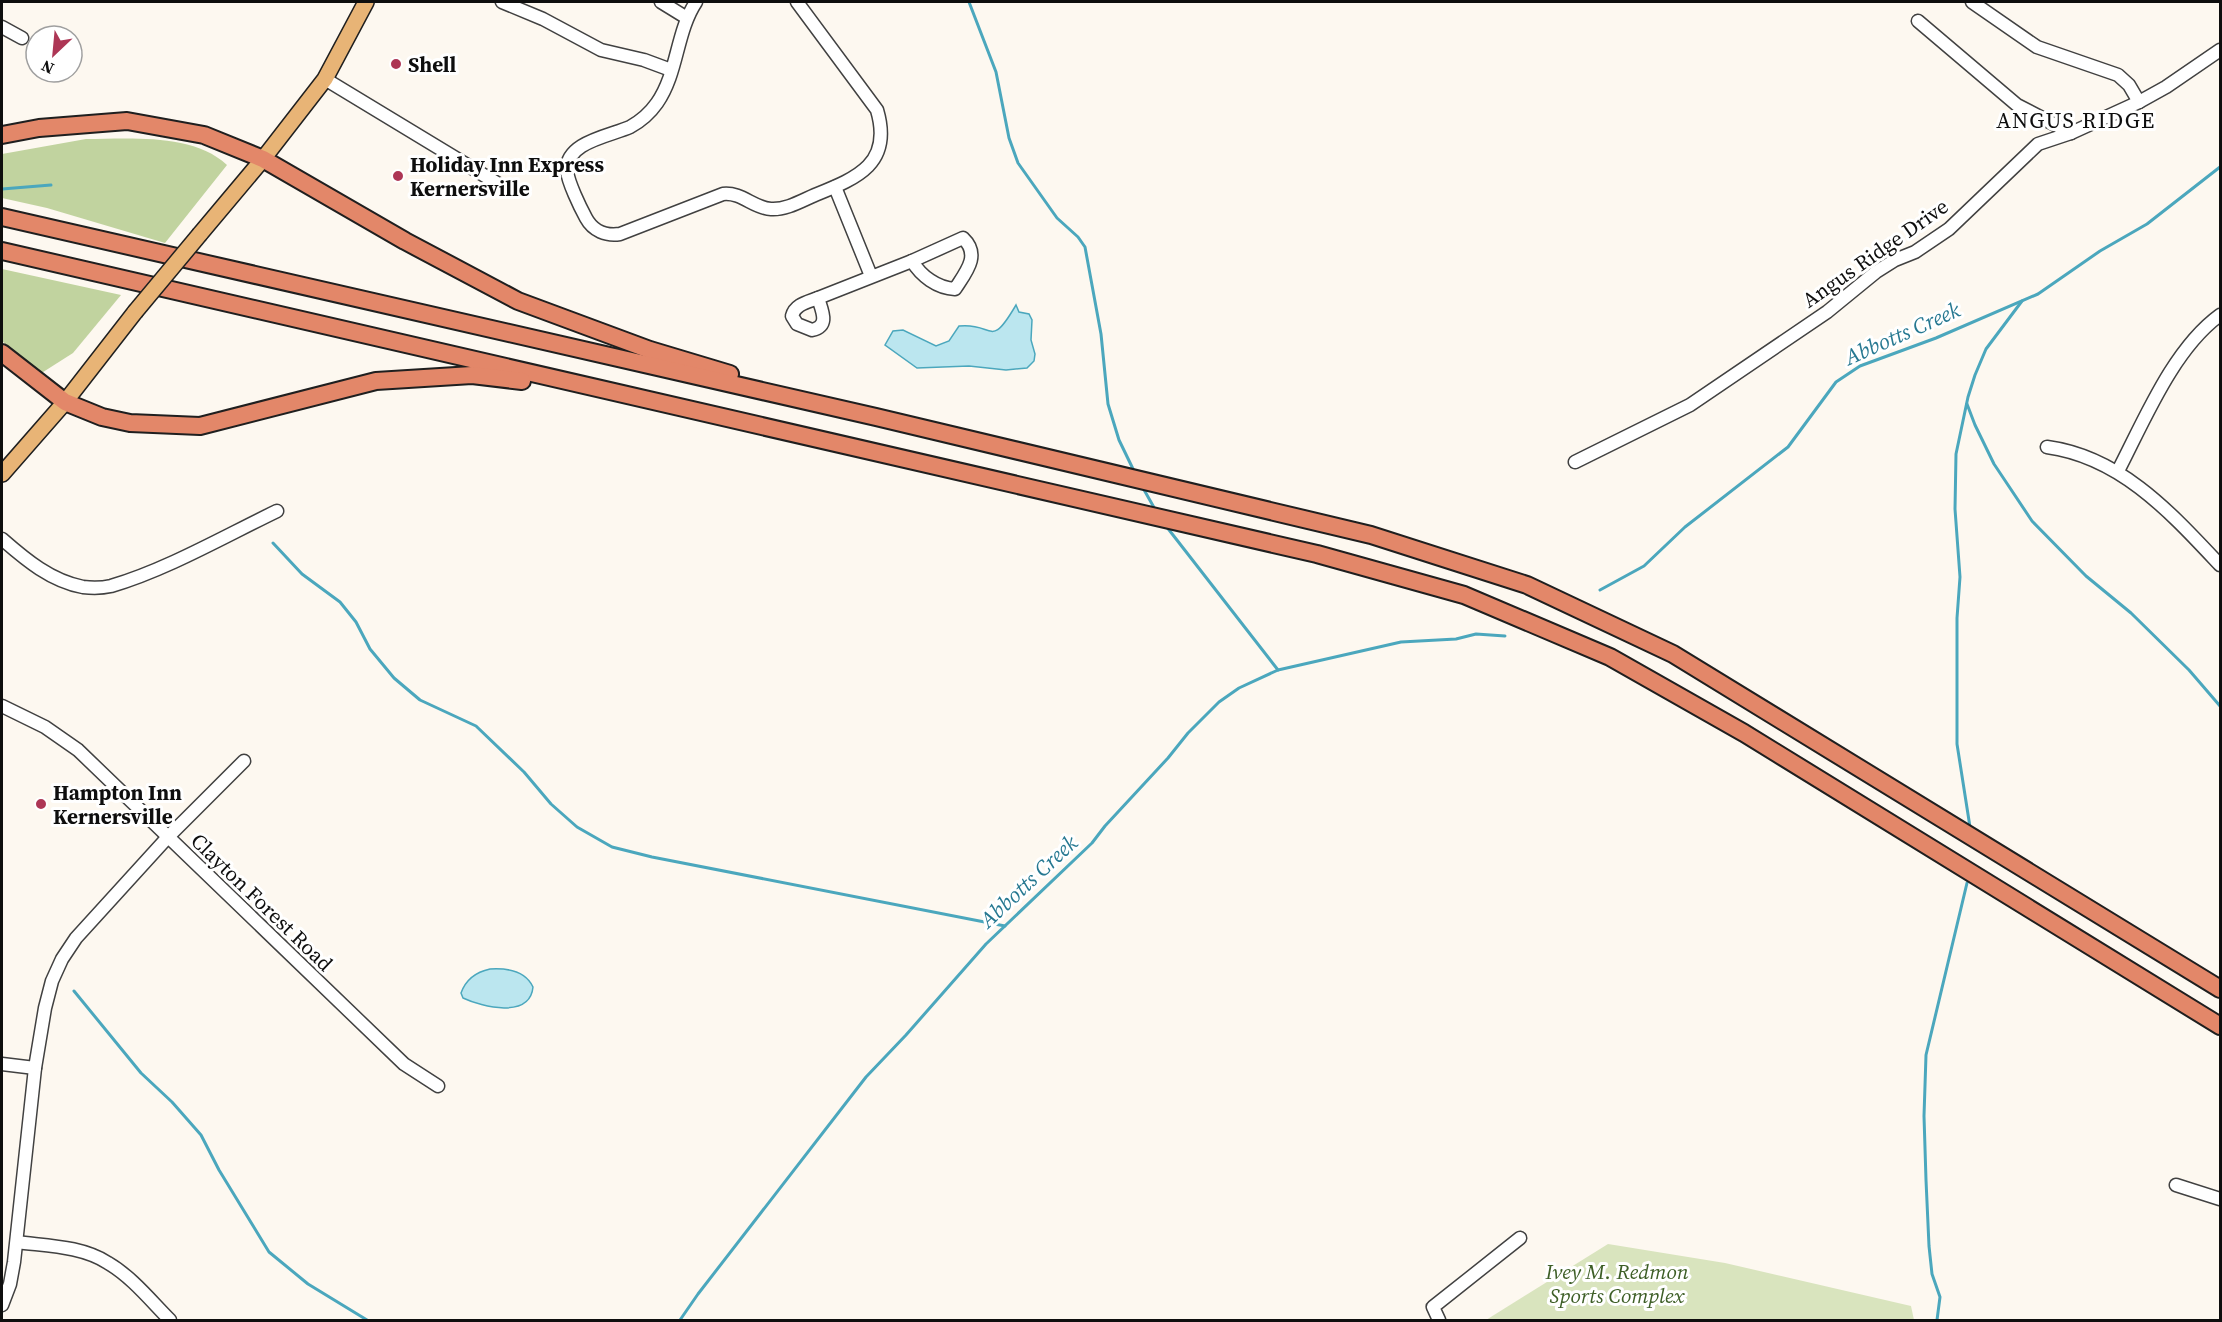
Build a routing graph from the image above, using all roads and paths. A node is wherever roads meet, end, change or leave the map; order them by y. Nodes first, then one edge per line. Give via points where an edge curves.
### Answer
1 (366, 2) edge
2 (502, 2) edge
3 (661, 2) edge
4 (696, 2) edge
5 (797, 2) edge
6 (1972, 2) edge
7 (687, 18) junction
8 (1918, 21) dead end
9 (2, 27) edge
10 (22, 38) dead end
11 (2220, 50) edge
12 (671, 70) junction
13 (325, 80) junction
14 (2139, 102) junction
15 (2070, 133) junction
16 (2, 135) edge
17 (263, 159) junction
18 (835, 187) junction
19 (505, 188) dead end
20 (2, 217) edge
21 (2, 251) edge
22 (912, 261) junction
23 (871, 276) junction
24 (818, 298) dead end
25 (2220, 315) edge
26 (2, 353) edge
27 (64, 402) junction
28 (673, 407) junction
29 (876, 417) junction
30 (2047, 447) dead end
31 (1575, 462) dead end
32 (2118, 471) junction
33 (2, 474) edge
34 (277, 511) dead end
35 (2, 539) edge
36 (2220, 565) edge
37 (2, 706) edge
38 (244, 761) dead end
39 (167, 838) junction
40 (2220, 989) edge
41 (2220, 1026) edge
42 (2, 1064) edge
43 (35, 1068) junction
44 (438, 1086) dead end
45 (2176, 1185) dead end
46 (2220, 1198) edge
47 (1520, 1238) dead end
48 (17, 1242) junction
49 (2, 1305) edge
50 (170, 1320) edge
51 (1439, 1320) edge

1 - 13 main road
2 - 12 street via 601,50
3 - 7 street
4 - 7 street
5 - 18 street via 871,99 880,121 879,144 869,166 853,180
6 - 14 street via 2037,47 2118,75
7 - 12 street
8 - 15 street via 2017,105
9 - 10 street
11 - 14 street, Angus Ridge Drive
12 - 18 street via 664,91 650,112 630,127 580,147 570,157 568,174 586,218 599,232 620,234 723,194 778,209
13 - 17 main road
13 - 19 street
14 - 15 street, Angus Ridge Drive
15 - 31 street, Angus Ridge Drive via 2038,144 1949,229 1876,272 1827,312 1690,405
16 - 17 highway via 127,121 204,135
17 - 27 main road, bridge
17 - 29 highway via 518,302 650,350
18 - 23 street
20 - 29 highway
21 - 28 highway
22 - 22 street via 933,282 955,289 973,252 963,238
22 - 23 street
23 - 24 street
25 - 32 street via 2169,373
26 - 27 highway
27 - 28 highway via 130,423 200,426 376,381 472,375 567,387
27 - 33 main road
28 - 41 highway via 1317,554 1464,595 1610,657 1744,733
29 - 40 highway via 1371,536 1527,585 1673,654
30 - 32 street via 2091,458
32 - 36 street via 2156,499
34 - 35 street via 109,587 84,587 56,578
37 - 39 street, Clayton Forest Road via 65,739
38 - 39 street
39 - 43 street via 76,938 62,959 45,1008
39 - 44 street, Clayton Forest Road via 404,1064
42 - 43 street
43 - 48 street
45 - 46 street
47 - 51 street via 1433,1307
48 - 49 street
48 - 50 street via 71,1249 108,1262

